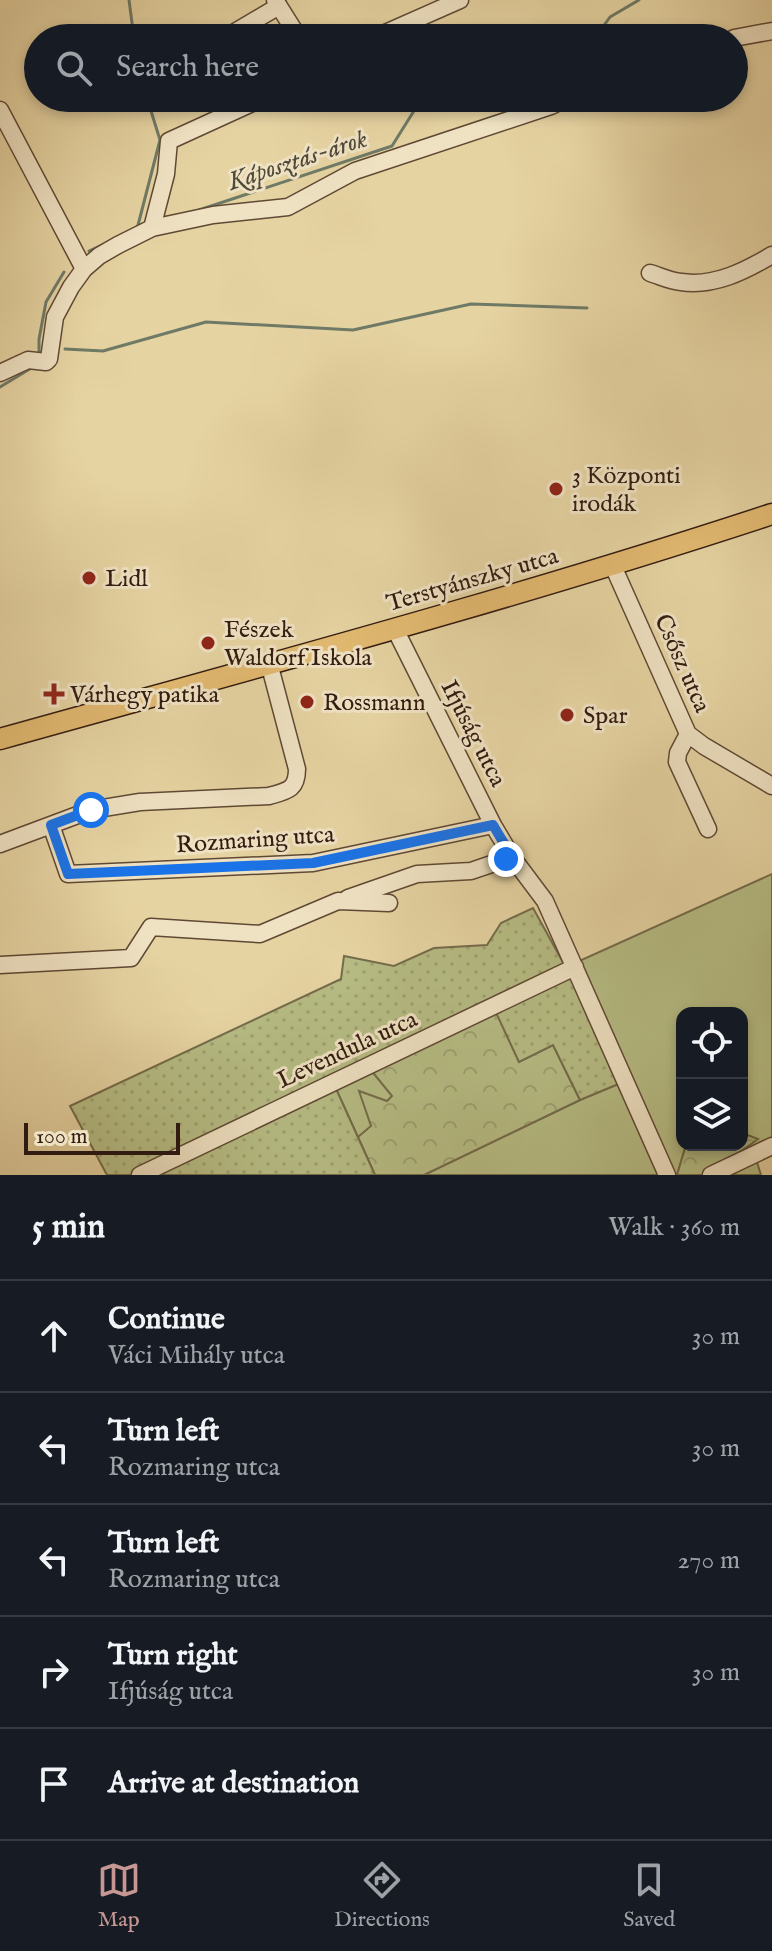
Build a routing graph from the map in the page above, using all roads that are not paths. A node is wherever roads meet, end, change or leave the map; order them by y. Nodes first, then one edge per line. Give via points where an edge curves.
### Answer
1 (460, 0) edge
2 (277, 3) edge
3 (246, 24) edge
4 (290, 24) edge
5 (406, 24) edge
6 (772, 31) edge
7 (748, 35) edge
8 (0, 110) edge
9 (232, 112) edge
10 (533, 112) edge
11 (152, 228) junction
12 (772, 255) edge
13 (84, 269) junction
14 (650, 273) dead end
15 (0, 373) edge
16 (772, 514) edge
17 (613, 566) junction
18 (395, 629) junction
19 (269, 663) junction
20 (688, 734) junction
21 (0, 739) edge
22 (772, 786) edge
23 (51, 825) junction
24 (493, 825) junction
25 (708, 829) dead end
26 (0, 844) edge
27 (512, 857) junction
28 (338, 901) junction
29 (389, 903) dead end
30 (0, 965) edge
31 (575, 967) junction
32 (772, 1146) edge
33 (140, 1175) edge
34 (667, 1175) edge
35 (711, 1175) edge

1 - 5 street
2 - 3 street
2 - 4 street
6 - 7 street
8 - 13 street
9 - 11 street via 169,141
10 - 11 street via 355,171 288,207
11 - 13 street
12 - 14 street via 745,271 708,282 681,282
13 - 15 street via 55,317 49,359 28,360
16 - 17 main road, Terstyánszky utca
17 - 18 main road, Terstyánszky utca
17 - 20 street, Csősz utca
18 - 19 main road, Terstyánszky utca
18 - 24 street, Ifjúság utca
19 - 21 main road, Terstyánszky utca
19 - 23 street via 297,769 293,787 269,796 140,802 91,810
20 - 22 street, Csősz utca
20 - 25 street via 677,762
23 - 24 street, Rozmaring utca via 68,874 313,863
23 - 26 street
24 - 27 street, Ifjúság utca
27 - 28 street via 471,871 417,874
27 - 31 street, Ifjúság utca via 545,901
28 - 29 street
28 - 30 street via 260,934 151,927 131,958
31 - 33 street, Levendula utca
31 - 34 street, Ifjúság utca
32 - 35 street

